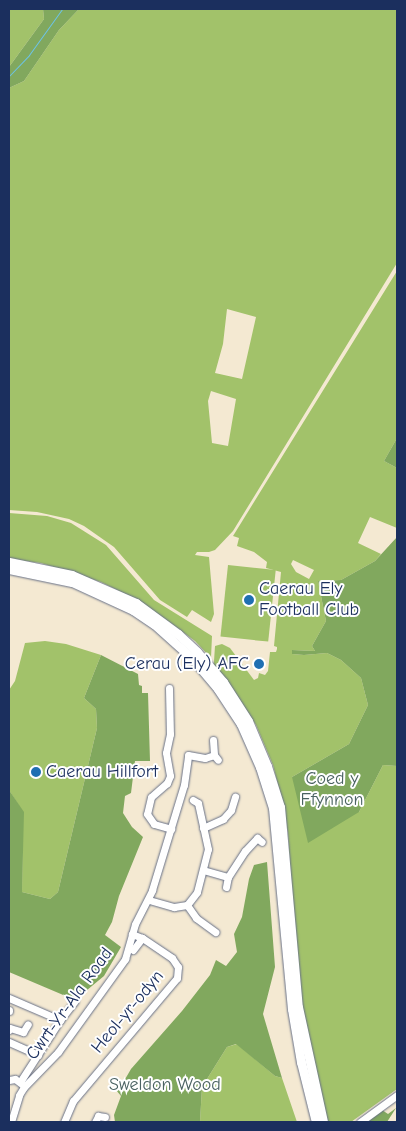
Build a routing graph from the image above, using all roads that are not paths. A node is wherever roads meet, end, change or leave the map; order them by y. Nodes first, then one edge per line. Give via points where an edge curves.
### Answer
1 (9, 562) edge
2 (9, 569) edge
3 (195, 655) junction
4 (220, 686) junction
5 (169, 688) dead end
6 (213, 740) dead end
7 (235, 797) dead end
8 (193, 800) dead end
9 (203, 828) junction
10 (171, 829) junction
11 (262, 842) dead end
12 (203, 870) junction
13 (228, 877) junction
14 (226, 887) dead end
15 (148, 900) junction
16 (187, 904) junction
17 (213, 928) dead end
18 (132, 934) junction
19 (142, 938) junction
20 (133, 950) dead end
21 (9, 998) edge
22 (76, 1001) dead end
23 (60, 1020) junction
24 (28, 1024) dead end
25 (9, 1028) edge
26 (9, 1042) edge
27 (38, 1055) junction
28 (9, 1080) edge
29 (22, 1084) junction
30 (397, 1095) edge
31 (105, 1117) dead end
32 (11, 1122) edge
33 (64, 1122) edge
34 (95, 1122) edge
35 (316, 1122) edge
36 (323, 1122) edge
37 (360, 1122) edge

1 - 3 main road via 72,575 116,593 157,618
2 - 3 main road via 72,582 113,600 154,624
3 - 4 main road
4 - 35 main road via 260,767 273,808 292,1009
4 - 36 main road via 248,721 280,807 298,1007
5 - 10 street via 172,703 166,753 171,771 167,783 151,798 147,814 154,824
6 - 10 street, Cwrt-Yr-Ala Road via 216,757 188,755 184,785
7 - 9 street via 223,819
8 - 9 street via 198,803
9 - 12 street via 208,849
10 - 15 street, Cwrt-Yr-Ala Road
11 - 13 street via 257,838
12 - 13 street
12 - 16 street via 197,892
13 - 14 street
15 - 16 street via 174,907
15 - 18 street, Cwrt-Yr-Ala Road
16 - 17 street via 196,918
18 - 19 street, Heol-yr-odyn
18 - 29 street, Cwrt-Yr-Ala Road via 121,966 58,1052
19 - 20 street, Cwrt-Yr-Ala Road
19 - 33 street, Heol-yr-odyn via 172,958 178,967 177,978 73,1101
21 - 23 street
22 - 23 street, Cwrt-Yr-Ala Road
23 - 27 street, Cwrt-Yr-Ala Road
24 - 25 street via 24,1032
26 - 27 street
27 - 29 street, Cwrt-Yr-Ala Road
28 - 29 street via 15,1079
29 - 32 street, Cwrt-Yr-Ala Road
30 - 37 street
31 - 34 street via 98,1116

